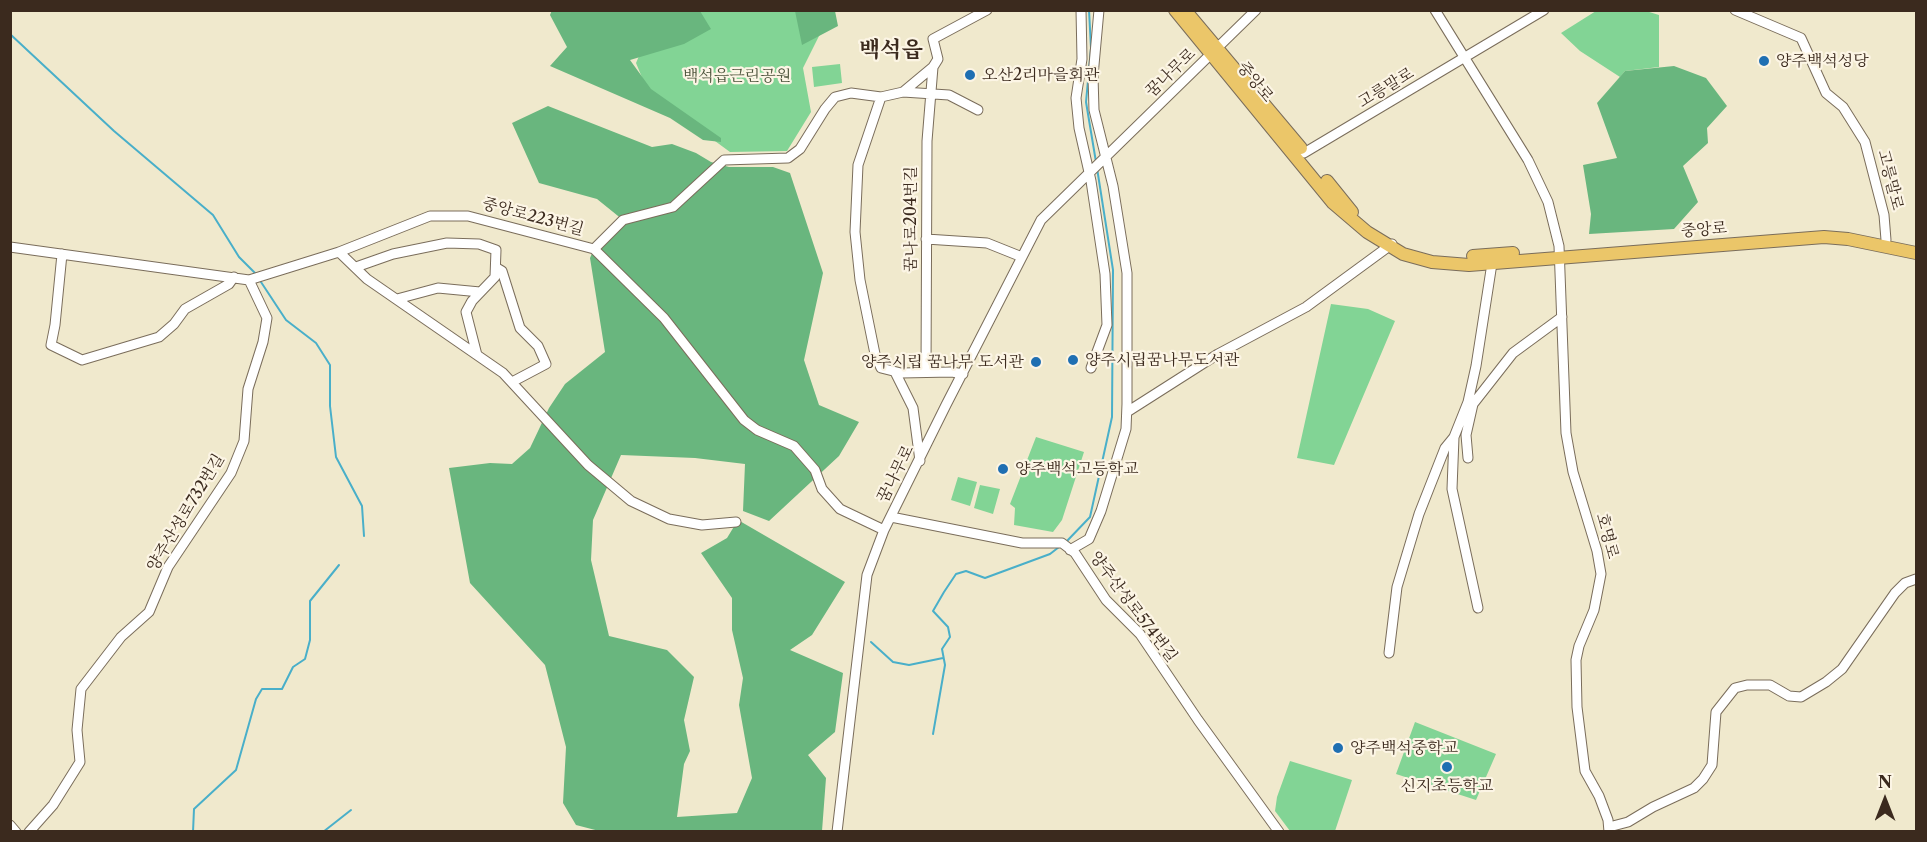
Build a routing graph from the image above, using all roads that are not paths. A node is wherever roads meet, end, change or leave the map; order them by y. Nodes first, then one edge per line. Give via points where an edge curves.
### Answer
1 (987, 10) edge
2 (1081, 10) edge
3 (1099, 10) edge
4 (1175, 10) edge
5 (1185, 10) edge
6 (1256, 10) edge
7 (1435, 10) edge
8 (1544, 10) edge
9 (1735, 10) edge
10 (1215, 53) junction
11 (1463, 59) junction
12 (933, 67) junction
13 (903, 92) junction
14 (931, 95) junction
15 (881, 97) junction
16 (978, 110) dead end
17 (1304, 153) junction
18 (1106, 156) junction
19 (1090, 173) junction
20 (926, 239) junction
21 (1886, 240) junction
22 (1391, 245) junction
23 (1917, 246) edge
24 (10, 247) edge
25 (594, 249) junction
26 (339, 252) junction
27 (1619, 252) junction
28 (1917, 253) edge
29 (62, 254) junction
30 (1561, 255) junction
31 (1022, 257) junction
32 (1493, 259) junction
33 (356, 267) junction
34 (497, 268) junction
35 (234, 277) junction
36 (251, 279) junction
37 (480, 292) junction
38 (397, 299) junction
39 (1563, 314) junction
40 (477, 355) junction
41 (1091, 368) dead end
42 (895, 372) junction
43 (926, 372) junction
44 (963, 374) junction
45 (512, 382) junction
46 (1127, 412) junction
47 (1454, 437) junction
48 (1468, 458) dead end
49 (920, 460) junction
50 (891, 517) junction
51 (736, 522) dead end
52 (884, 530) junction
53 (1066, 546) junction
54 (1917, 579) edge
55 (1478, 608) dead end
56 (1389, 653) dead end
57 (10, 825) edge
58 (1609, 829) edge
59 (16, 831) edge
60 (29, 831) edge
61 (837, 831) edge
62 (1280, 831) edge

1 - 12 street via 933,39 938,59
2 - 19 street via 1082,59 1076,98
3 - 18 street via 1094,110
4 - 10 main road, 중앙로
5 - 10 main road, 중앙로
6 - 10 street, 꿈나무로
7 - 11 street
8 - 11 street, 고릉말로
9 - 21 street, 고릉말로 via 1801,38 1826,93 1843,107 1865,142 1884,214
10 - 17 main road, 중앙로
10 - 18 street, 꿈나무로
10 - 22 main road, 중앙로 via 1333,203
11 - 17 street, 고릉말로
11 - 30 street via 1539,181
12 - 13 street, 중앙로223번길
12 - 14 street, 꿈나로204번길
13 - 14 street
13 - 15 street, 중앙로223번길
14 - 16 street via 949,94
14 - 20 street, 꿈나로204번길
15 - 25 street, 중앙로223번길 via 851,93 835,97 800,149 788,158 724,159 673,207 623,220
15 - 42 street via 858,165 855,232 875,354 881,368
17 - 22 main road, 중앙로 via 1354,214
18 - 19 street, 꿈나무로
18 - 46 street via 1127,273
19 - 31 street, 꿈나무로 via 1041,220
19 - 41 street via 1105,274 1107,325
20 - 31 street via 987,243
20 - 43 street, 꿈나로204번길
21 - 23 main road, 중앙로
21 - 30 main road, 중앙로 via 1827,230
22 - 32 main road, 중앙로 via 1433,255
22 - 46 street via 1306,307 1218,354
24 - 29 street, 중앙로223번길
25 - 26 street, 중앙로223번길 via 468,216 430,216
25 - 52 street via 664,318 744,420 794,446 840,509
26 - 33 street
26 - 36 street, 중앙로223번길
27 - 28 main road, 중앙로 via 1824,237
27 - 30 main road, 중앙로
27 - 39 street via 1570,264 1565,276
29 - 35 street, 중앙로223번길
29 - 35 street via 51,345 82,360 159,337 185,309 229,284
30 - 32 main road, 중앙로
30 - 39 street, 호명로
31 - 44 street, 꿈나무로
32 - 47 street via 1468,402
33 - 34 street via 393,254 447,243 479,244 496,250
33 - 38 street
34 - 37 street via 495,277
34 - 45 street via 502,271 520,328 538,346 546,364
35 - 36 street, 중앙로223번길
36 - 60 street, 양주산성로732번길 via 267,318 248,389 244,441 231,473 168,567 149,612 121,637 81,689 77,730 80,762 53,805
37 - 38 street via 438,288
37 - 40 street via 466,312
38 - 40 street
39 - 48 street via 1513,353 1473,404 1466,435
39 - 58 street, 호명로 via 1567,442 1601,574 1594,610 1576,660 1577,707 1585,771 1599,796
40 - 45 street
42 - 43 street
42 - 49 street via 913,408
43 - 44 street
44 - 49 street, 꿈나무로
45 - 51 street via 588,465 631,501 669,519 702,525
46 - 53 street via 1126,429 1089,538
47 - 55 street via 1452,489
47 - 56 street via 1445,448 1419,514 1397,587
49 - 50 street, 꿈나무로
50 - 52 street, 꿈나무로
50 - 53 street via 1022,543
52 - 61 street, 꿈나무로 via 867,575
53 - 62 street, 양주산성로574번길 via 1106,600 1140,634
54 - 58 street, 호명로 via 1894,593 1842,669 1801,697 1789,696 1770,685 1735,688 1716,712 1712,765 1703,779 1694,788
57 - 59 street

